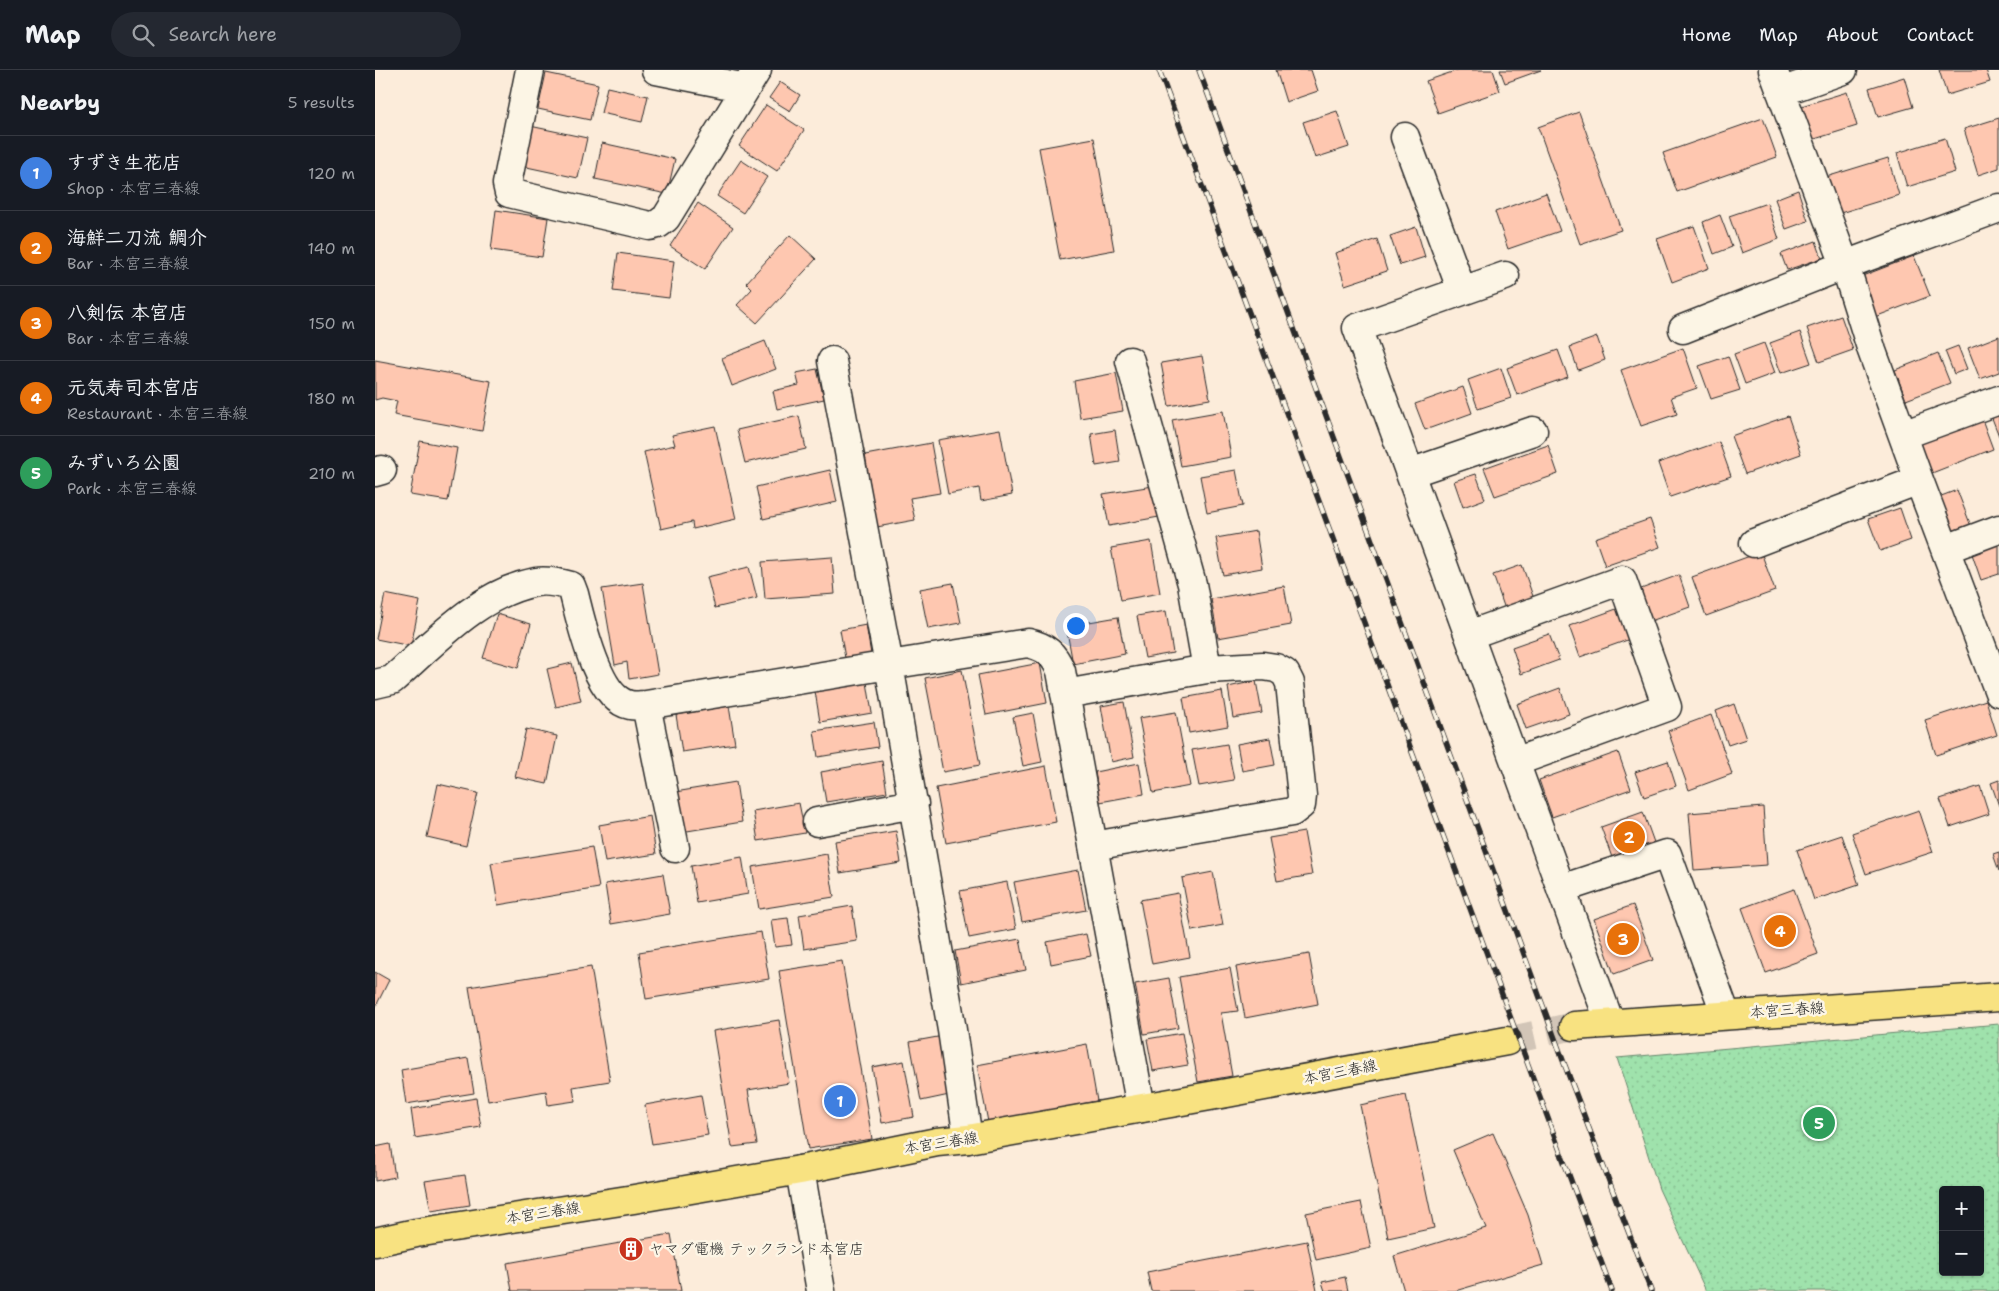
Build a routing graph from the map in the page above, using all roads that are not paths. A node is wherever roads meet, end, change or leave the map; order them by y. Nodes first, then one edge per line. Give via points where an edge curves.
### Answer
1 (530, 70) edge
2 (656, 70) edge
3 (1843, 70) edge
4 (751, 79) edge
5 (1777, 81) edge
6 (1405, 137) dead end
7 (1999, 208) edge
8 (1845, 266) junction
9 (1505, 276) dead end
10 (1462, 291) junction
11 (1683, 329) dead end
12 (832, 361) dead end
13 (1130, 361) dead end
14 (1999, 400) edge
15 (1533, 431) dead end
16 (1903, 435) junction
17 (1410, 473) junction
18 (1919, 480) junction
19 (1999, 529) edge
20 (1754, 543) dead end
21 (1946, 548) junction
22 (1469, 635) junction
23 (889, 666) junction
24 (1207, 670) junction
25 (375, 684) edge
26 (1999, 692) edge
27 (1065, 694) junction
28 (646, 705) junction
29 (1515, 762) junction
30 (914, 804) junction
31 (817, 822) dead end
32 (1093, 846) junction
33 (675, 848) dead end
34 (1561, 889) junction
35 (1999, 997) edge
36 (1726, 1015) junction
37 (1610, 1023) junction
38 (1574, 1026) tunnel mouth
39 (1507, 1041) tunnel mouth
40 (1141, 1108) junction
41 (968, 1138) junction
42 (800, 1170) junction
43 (375, 1242) edge
44 (821, 1291) edge

1 - 4 street via 507,184 509,193 650,226 666,218
2 - 4 street
3 - 5 street
5 - 8 street
6 - 10 street
7 - 8 street
8 - 11 street
8 - 16 street
9 - 10 street
10 - 17 street via 1357,328
12 - 23 street
13 - 24 street via 1192,584
14 - 16 street
15 - 17 street
16 - 18 street
17 - 22 street
18 - 20 street
18 - 21 street
19 - 21 street
21 - 26 street
22 - 29 street
22 - 29 street via 1621,580 1625,589 1667,707
23 - 27 street via 1028,643 1039,645 1056,659
23 - 28 street
23 - 30 street
24 - 27 street
24 - 32 street via 1263,666 1285,673 1289,682 1303,796 1301,805 1292,812
25 - 28 street via 391,680 470,612 503,592 538,582 558,583 571,586 594,665 611,691 630,705
27 - 32 street
28 - 33 street
29 - 34 street
30 - 31 street
30 - 41 street
32 - 40 street
34 - 36 street via 1667,854
34 - 37 street
35 - 36 main road, 本宮三春線
36 - 37 main road, 本宮三春線
37 - 38 main road, 本宮三春線
39 - 40 main road, 本宮三春線
40 - 41 main road, 本宮三春線
41 - 42 main road, 本宮三春線
42 - 43 main road, 本宮三春線
42 - 44 street

